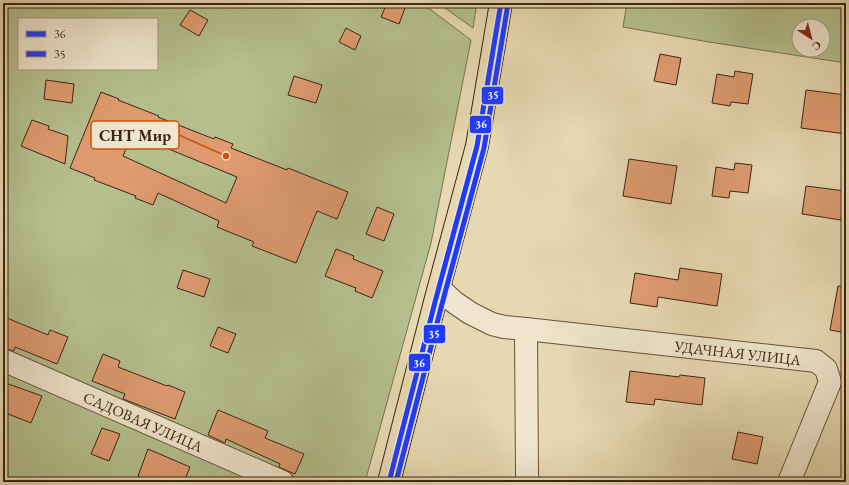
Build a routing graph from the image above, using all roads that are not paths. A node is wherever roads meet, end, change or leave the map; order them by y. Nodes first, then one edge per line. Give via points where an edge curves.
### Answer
1 (502, 3) edge
2 (439, 288) junction
3 (526, 328) junction
4 (3, 360) edge
5 (283, 482) edge
6 (389, 482) edge
7 (528, 482) edge
8 (789, 482) edge

1 - 2 main road via 477,146
2 - 3 street, УДАЧНАЯ УЛИЦА via 470,313 492,324
2 - 6 main road
3 - 7 street
3 - 8 street, УДАЧНАЯ УЛИЦА via 816,361 826,369 830,382
4 - 5 street, САДОВАЯ УЛИЦА

